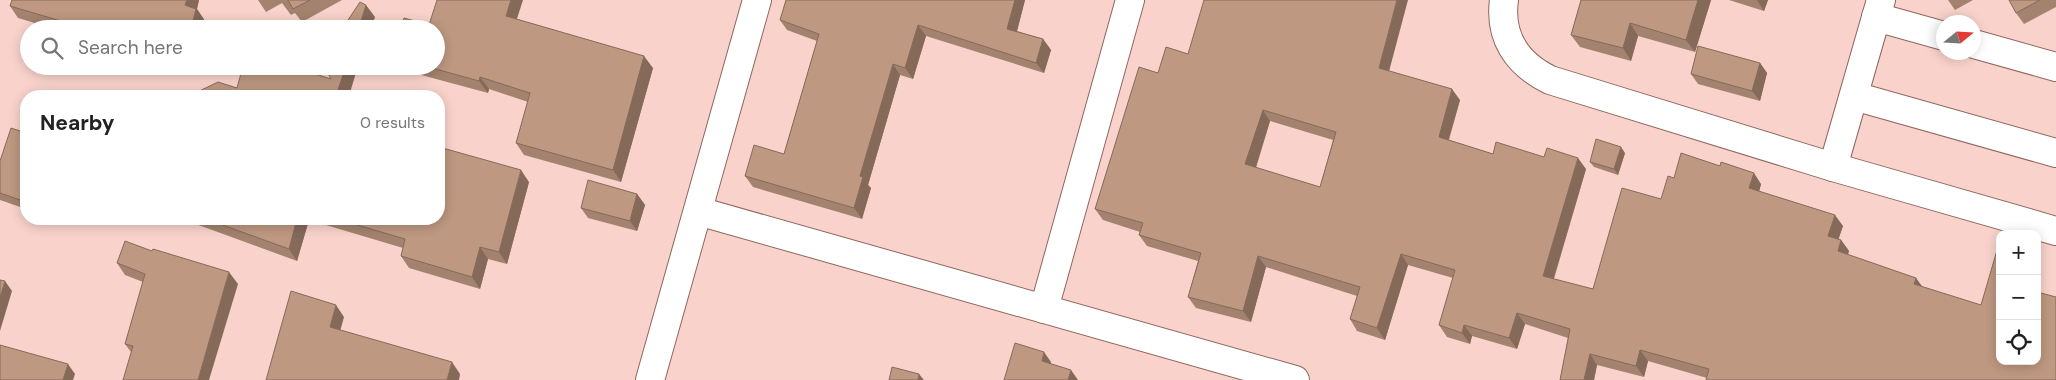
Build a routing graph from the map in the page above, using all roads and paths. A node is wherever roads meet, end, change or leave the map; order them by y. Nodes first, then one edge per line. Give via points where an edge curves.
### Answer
1 (757, 0) edge
2 (1130, 0) edge
3 (1504, 0) edge
4 (1879, 8) edge
5 (1936, 33) edge
6 (1981, 46) edge
7 (2056, 68) edge
8 (1854, 96) junction
9 (2056, 153) edge
10 (1833, 166) junction
11 (698, 210) junction
12 (2056, 231) edge
13 (1044, 309) junction
14 (650, 380) edge
15 (1295, 380) edge

1 - 11 street
2 - 13 street
3 - 10 street via 1504,31 1521,61 1534,72 1550,80
4 - 5 street
4 - 8 street
6 - 7 street
8 - 9 street
8 - 10 street
10 - 12 street
11 - 13 street
11 - 14 street
13 - 15 street

